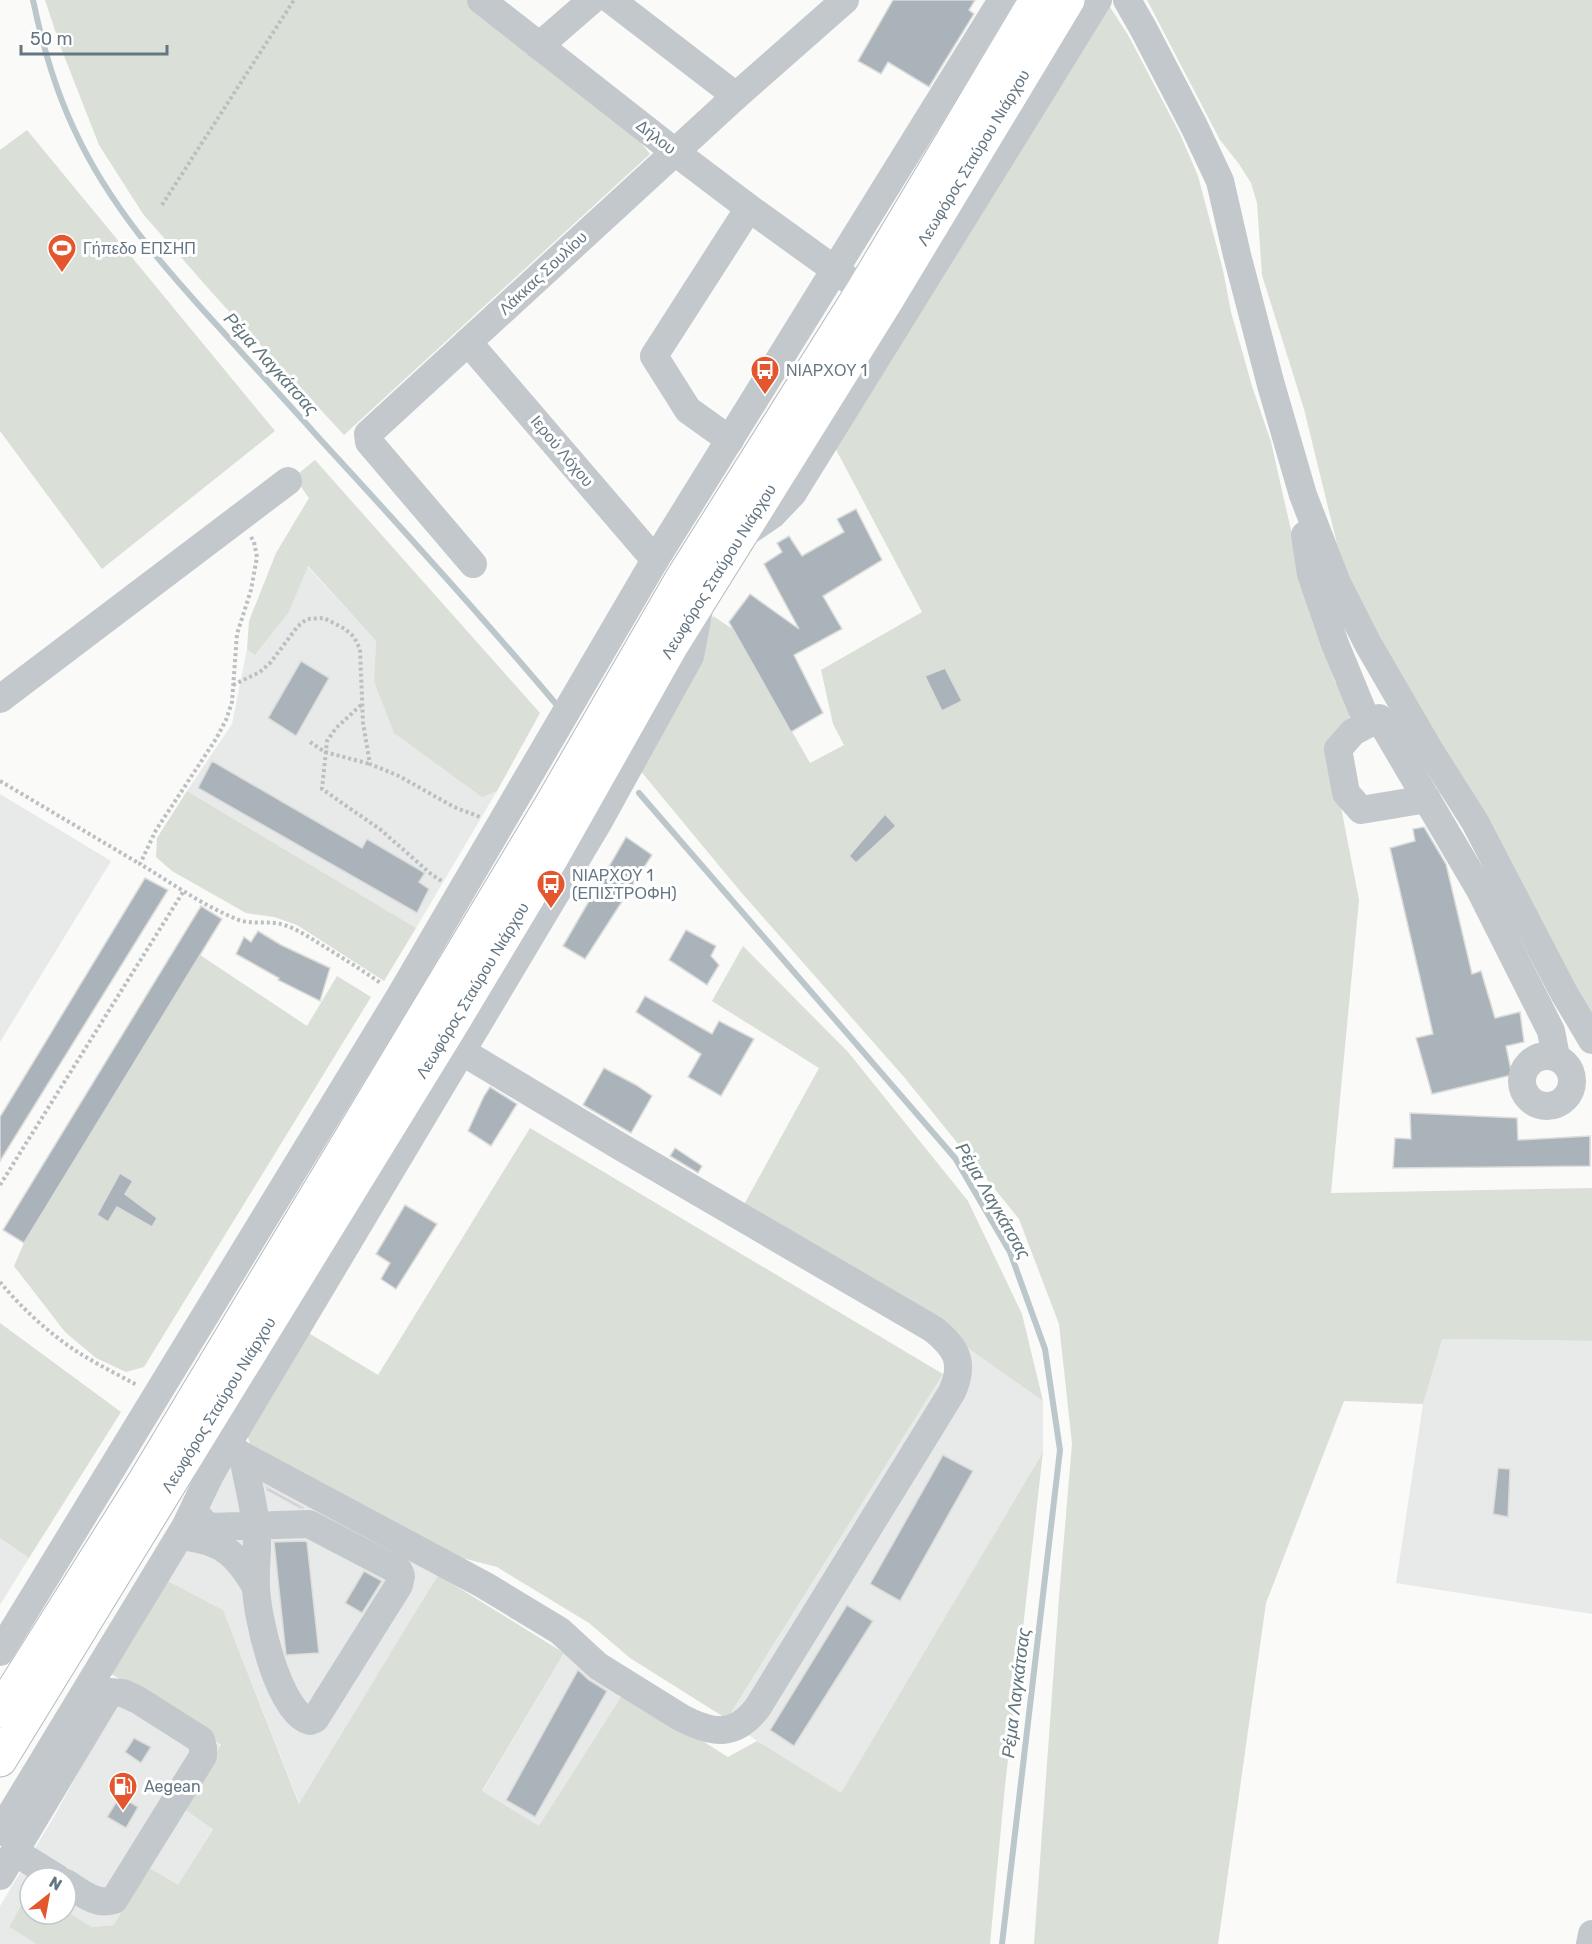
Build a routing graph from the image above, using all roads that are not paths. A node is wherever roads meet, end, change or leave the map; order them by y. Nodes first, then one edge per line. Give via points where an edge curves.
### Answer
1 (481, 0) edge
2 (592, 0) edge
3 (611, 0) edge
4 (845, 0) edge
5 (1002, 0) edge
6 (1036, 0) edge
7 (1068, 0) edge
8 (1098, 0) edge
9 (1127, 0) edge
10 (539, 46) junction
11 (736, 96) junction
12 (675, 152) junction
13 (749, 208) junction
14 (835, 270) junction
15 (863, 290) junction
16 (468, 342) junction
17 (730, 440) junction
18 (1296, 471) junction
19 (288, 481) dead end
20 (737, 539) junction
21 (655, 560) junction
22 (473, 564) dead end
23 (701, 597) junction
24 (0, 699) edge
25 (1368, 724) junction
26 (1426, 799) junction
27 (1592, 1040) edge
28 (461, 1051) junction
29 (1556, 1057) junction
30 (1581, 1097) edge
31 (235, 1450) junction
32 (194, 1511) junction
33 (256, 1525) junction
34 (179, 1536) junction
35 (255, 1587) junction
36 (0, 1652) edge
37 (0, 1711) edge
38 (0, 1760) edge
39 (40, 1764) junction
40 (47, 1798) junction
41 (5, 1853) edge
42 (32, 1866) edge
43 (78, 1890) edge
44 (1592, 1934) edge
45 (1590, 1944) edge

1 - 10 street, Δήλου
2 - 10 street
3 - 11 street
4 - 11 street, Λάκκας Σουλίου
5 - 14 street
6 - 15 main road, Λεωφόρος Σταύρου Νιάρχου
7 - 20 main road, Λεωφόρος Σταύρου Νιάρχου
8 - 20 street via 793,493 772,515
9 - 18 street via 1220,181
10 - 12 street, Δήλου
11 - 12 street, Λάκκας Σουλίου
12 - 13 street, Δήλου
12 - 16 street, Λάκκας Σουλίου
13 - 14 street, Δήλου
13 - 17 street via 654,356 688,410
14 - 15 street, Δήλου
14 - 17 street
15 - 37 main road, Λεωφόρος Σταύρου Νιάρχου via 687,570 552,804 144,1482
16 - 21 street, Ιερού Λόχου
16 - 22 street, Λάκκας Σουλίου via 368,434 369,442
17 - 21 street
18 - 25 street via 1311,574
18 - 27 street via 1322,546 1351,611 1475,822
19 - 24 street
20 - 23 main road, Λεωφόρος Σταύρου Νιάρχου
21 - 36 street via 400,996
23 - 28 street via 690,656 599,821
23 - 38 main road, Λεωφόρος Σταύρου Νιάρχου via 554,854
25 - 26 street via 1379,718
25 - 26 street via 1353,732 1338,749 1346,793 1361,810
26 - 29 street via 1480,890 1536,1000 1551,1031
28 - 31 street
28 - 31 street via 933,1329 958,1359 952,1392 758,1707 743,1724 723,1730 694,1725 680,1717 598,1666 560,1631 484,1585
29 - 30 street via 1572,1074
29 - 30 street via 1540,1056 1526,1065 1522,1073 1527,1097 1542,1106
31 - 32 street via 210,1475
31 - 33 street
32 - 33 street via 210,1527
32 - 34 street
33 - 35 street
33 - 35 street via 309,1524 399,1571 401,1576 315,1719 309,1721 296,1713 273,1669
34 - 35 street via 220,1545 244,1566
34 - 39 street
39 - 40 street
39 - 41 street
40 - 41 street
40 - 43 street via 110,1692 138,1700 201,1740 204,1748 203,1756 114,1900 96,1901
41 - 42 street
44 - 45 street

